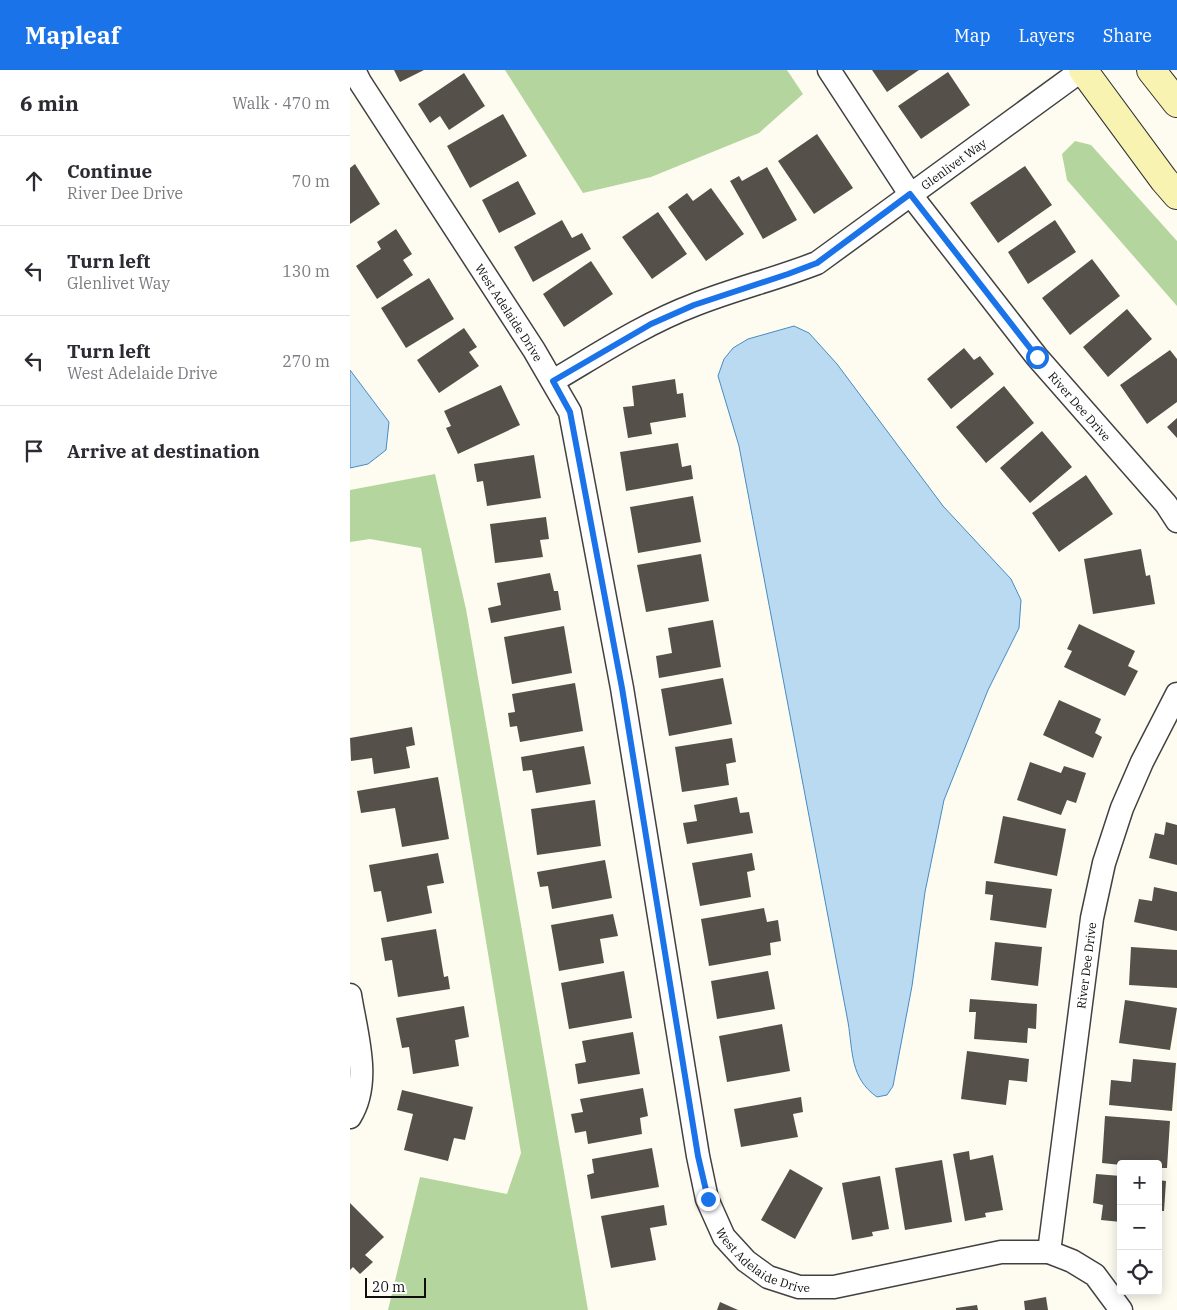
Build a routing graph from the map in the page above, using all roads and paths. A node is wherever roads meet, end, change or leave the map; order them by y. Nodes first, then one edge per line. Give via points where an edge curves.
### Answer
1 (354, 70) edge
2 (829, 70) edge
3 (1082, 70) edge
4 (1151, 70) edge
5 (1177, 103) edge
6 (910, 194) junction
7 (1177, 195) edge
8 (553, 381) junction
9 (1177, 521) edge
10 (1177, 694) edge
11 (350, 995) edge
12 (350, 1117) edge
13 (1049, 1252) junction
14 (1121, 1310) edge

1 - 8 street, West Adelaide Drive
2 - 6 street, River Dee Drive
3 - 6 street, Glenlivet Way
3 - 7 main road
4 - 5 main road
6 - 8 street, Glenlivet Way via 817,263 694,305 651,324
6 - 9 street, River Dee Drive via 1037,357 1166,504
8 - 13 street, West Adelaide Drive via 570,412 622,688 698,1156 708,1199 724,1238 746,1261 768,1277 799,1287 834,1287 1001,1252
10 - 13 street, River Dee Drive via 1122,808 1104,864 1092,918
11 - 12 street via 362,1073
13 - 14 street, West Adelaide Drive via 1095,1275

